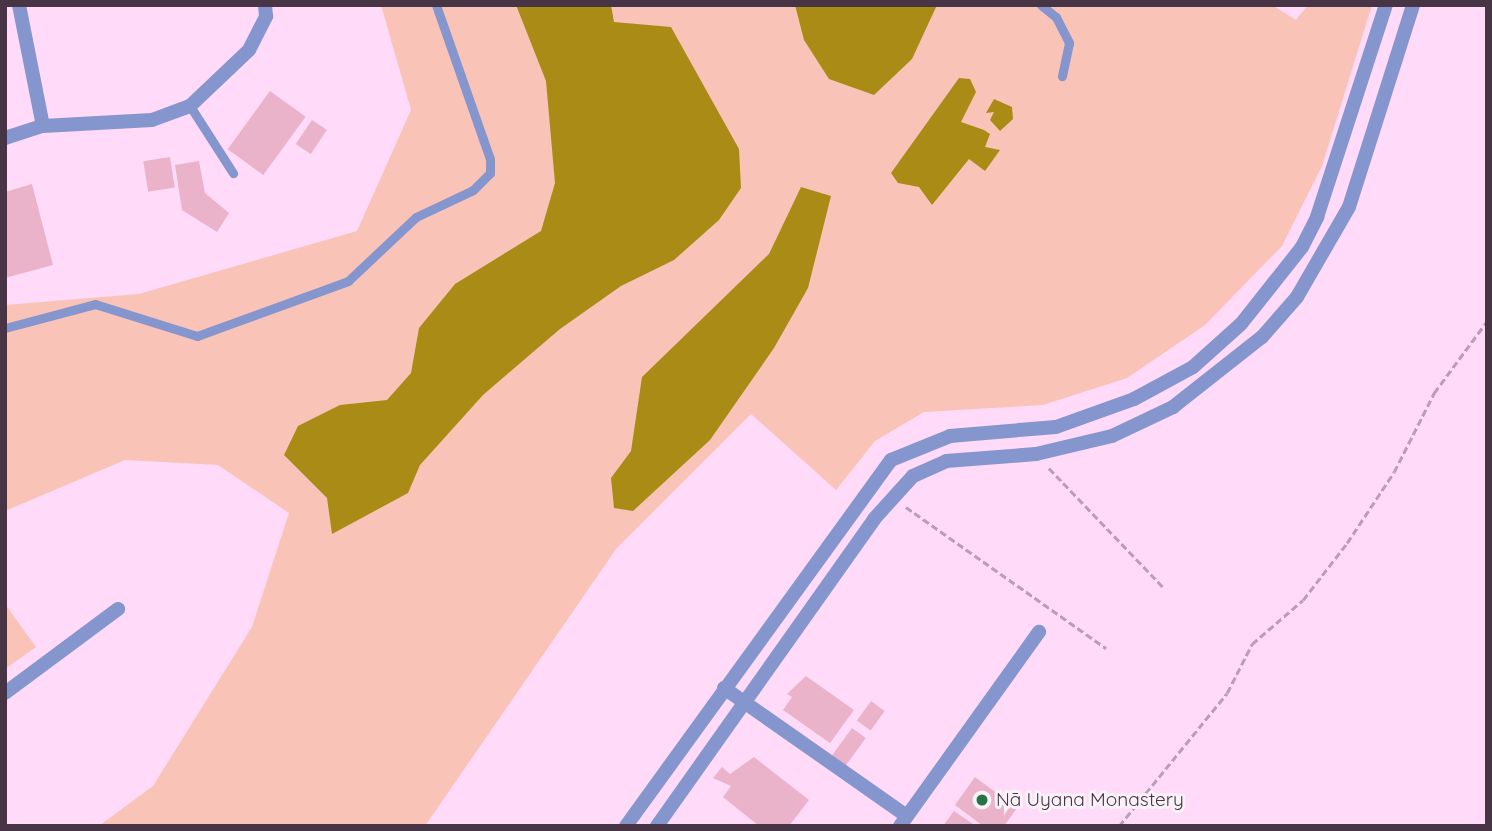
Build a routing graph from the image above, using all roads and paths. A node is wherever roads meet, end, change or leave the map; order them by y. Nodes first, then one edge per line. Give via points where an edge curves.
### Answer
1 (19, 5) edge
2 (265, 5) edge
3 (436, 5) edge
4 (1041, 5) edge
5 (1386, 5) edge
6 (1413, 5) edge
7 (1062, 76) dead end
8 (190, 106) junction
9 (43, 126) junction
10 (5, 138) edge
11 (233, 173) dead end
12 (1487, 321) edge
13 (5, 328) edge
14 (1036, 454) junction
15 (893, 498) junction
16 (1163, 587) dead end
17 (118, 609) dead end
18 (1039, 632) dead end
19 (1106, 648) dead end
20 (724, 688) junction
21 (5, 693) edge
22 (744, 702) junction
23 (904, 821) edge
24 (626, 826) edge
25 (657, 826) edge
26 (1119, 826) edge

1 - 9 street
2 - 8 street via 266,16 249,50
3 - 13 lane via 490,159 490,173 473,190 416,217 348,281 197,336 94,304
4 - 7 lane via 1056,17 1069,43
5 - 20 street via 1317,217 1302,247 1241,324 1193,367 1134,399 1056,427 950,436 891,460
6 - 14 street via 1349,206 1297,297 1215,379 1173,407 1112,436
8 - 9 street via 152,120
8 - 11 lane
9 - 10 street
12 - 26 path via 1434,393 1394,472 1347,543 1303,600 1252,644 1227,693
14 - 15 street via 946,461 913,476
14 - 16 path
15 - 19 path
15 - 22 street
17 - 21 street
18 - 23 street
20 - 22 street
20 - 24 street
22 - 23 street
22 - 25 street

